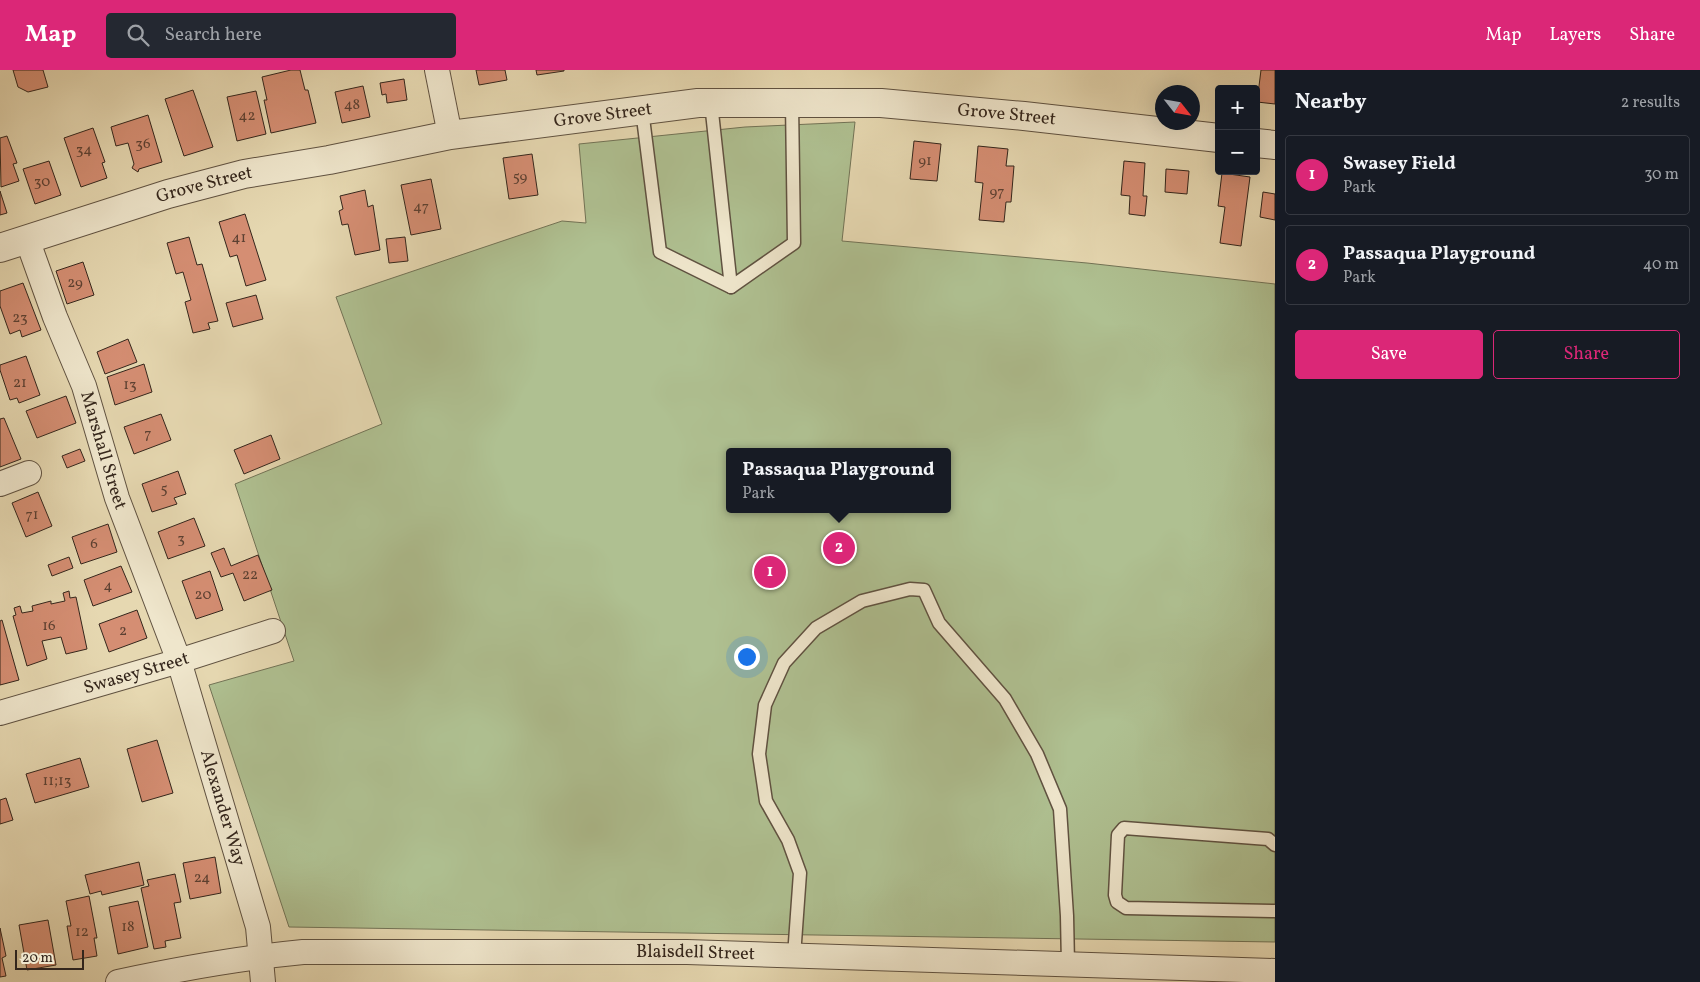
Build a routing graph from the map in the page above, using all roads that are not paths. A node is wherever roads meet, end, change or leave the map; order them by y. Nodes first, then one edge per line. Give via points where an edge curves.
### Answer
1 (437, 70) edge
2 (711, 103) junction
3 (792, 103) junction
4 (642, 110) junction
5 (450, 135) junction
6 (1215, 138) edge
7 (1260, 144) edge
8 (1275, 146) edge
9 (27, 239) junction
10 (0, 248) edge
11 (731, 287) junction
12 (29, 473) dead end
13 (0, 484) edge
14 (273, 631) dead end
15 (179, 661) junction
16 (0, 712) edge
17 (1275, 845) edge
18 (1275, 912) edge
19 (260, 956) junction
20 (794, 956) junction
21 (1068, 964) junction
22 (1275, 971) edge
23 (118, 982) edge
24 (263, 982) edge

1 - 5 street
2 - 3 street, Grove Street
2 - 4 street, Grove Street
2 - 11 lane
3 - 6 street, Grove Street via 890,104
3 - 11 lane via 794,244
4 - 5 street, Grove Street
4 - 11 lane via 660,252
5 - 9 street, Grove Street via 244,174 168,194
7 - 8 street
9 - 10 street, Grove Street
9 - 15 street, Marshall Street via 84,386 117,498
12 - 13 street
14 - 15 street, Swasey Street
15 - 16 street, Swasey Street
15 - 19 street, Alexander Way via 258,927
17 - 18 lane via 1268,840 1124,828 1118,835 1114,896 1126,908
19 - 20 street, Blaisdell Street via 303,952 687,952
19 - 23 street, Blaisdell Street via 186,967
19 - 24 street
20 - 21 street, Blaisdell Street
20 - 21 lane via 800,873 788,840 766,801 759,754 766,705 784,663 816,628 862,601 910,589 924,590 939,623 1005,699 1041,763 1060,809
21 - 22 street, Blaisdell Street

